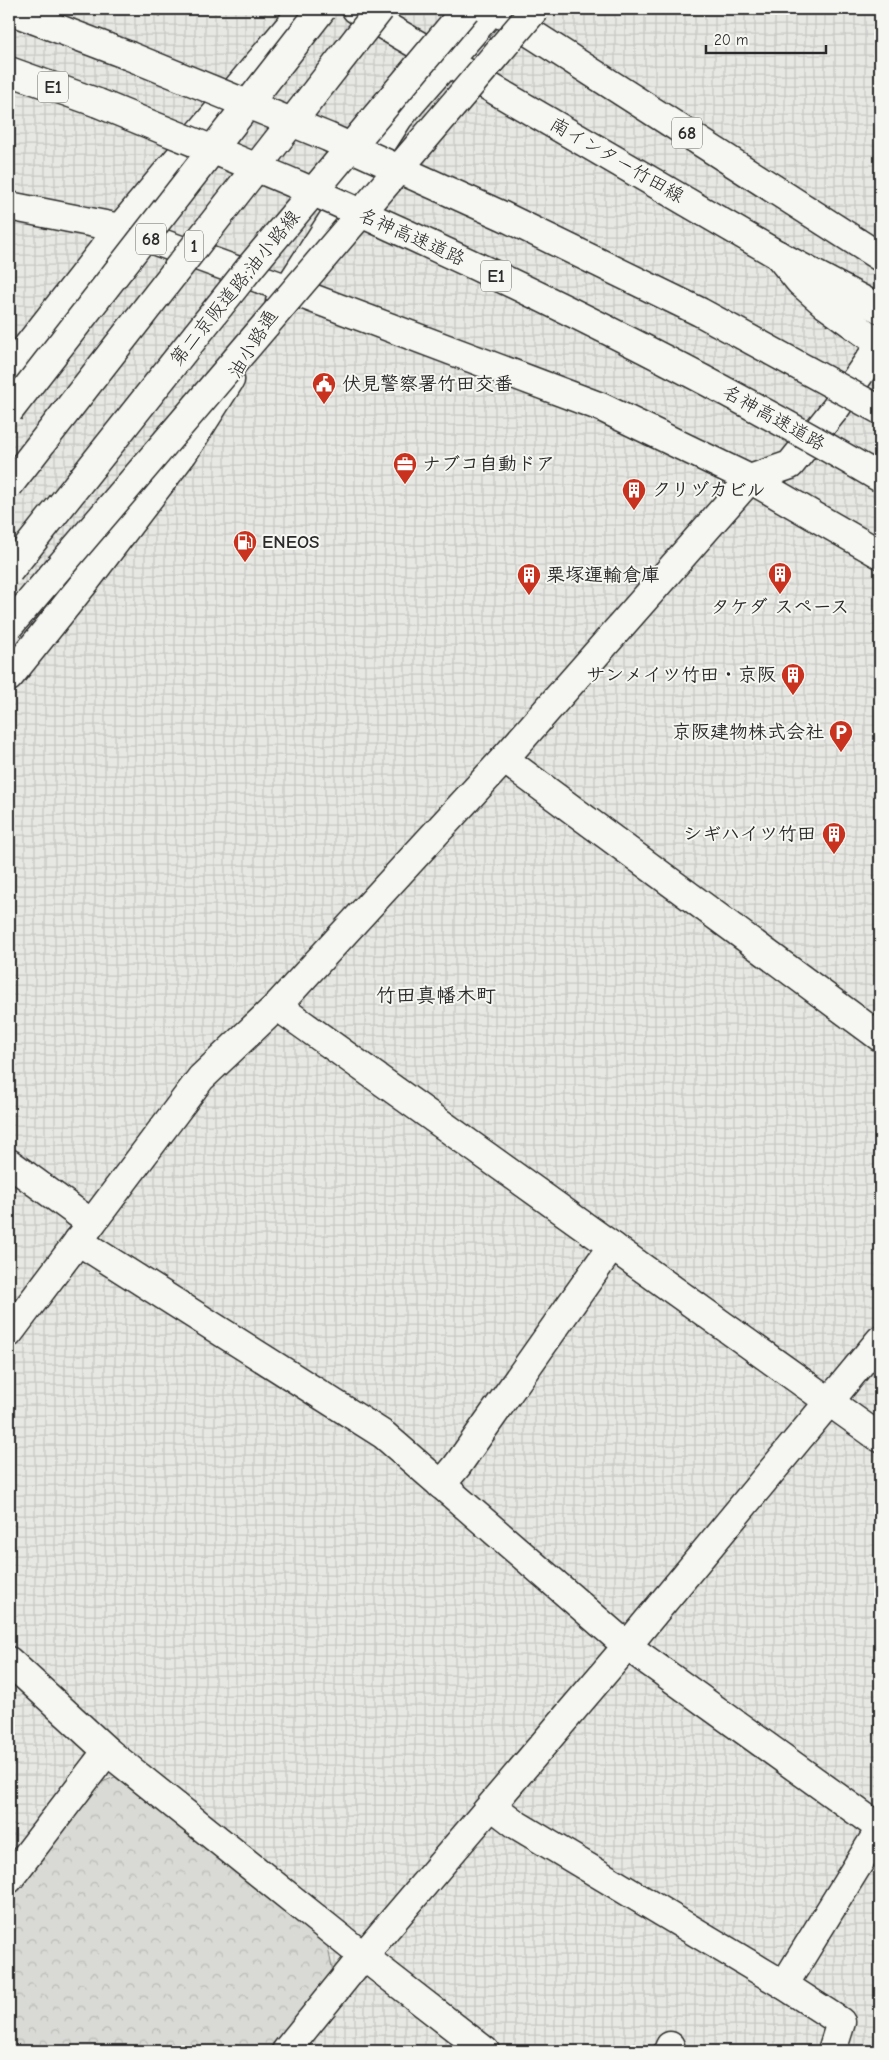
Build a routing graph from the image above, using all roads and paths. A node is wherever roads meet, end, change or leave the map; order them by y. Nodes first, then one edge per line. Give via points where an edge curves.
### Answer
1 (304, 9) edge
2 (322, 9) edge
3 (356, 9) edge
4 (380, 9) edge
5 (466, 9) edge
6 (493, 9) edge
7 (535, 9) edge
8 (9, 10) edge
9 (446, 62) junction
10 (9, 71) edge
11 (9, 206) edge
12 (120, 228) junction
13 (778, 255) junction
14 (880, 257) edge
15 (288, 289) junction
16 (880, 309) edge
17 (880, 345) edge
18 (9, 370) edge
19 (880, 410) edge
20 (9, 411) edge
21 (880, 478) edge
22 (750, 479) junction
23 (9, 484) edge
24 (880, 554) edge
25 (9, 571) edge
26 (9, 626) edge
27 (9, 677) edge
28 (504, 758) junction
29 (277, 1006) junction
30 (880, 1037) edge
31 (9, 1163) edge
32 (85, 1232) junction
33 (612, 1246) junction
34 (9, 1333) edge
35 (880, 1340) edge
36 (829, 1402) junction
37 (880, 1438) edge
38 (441, 1485) junction
39 (627, 1646) junction
40 (9, 1661) edge
41 (107, 1751) junction
42 (492, 1806) junction
43 (880, 1828) edge
44 (9, 1879) edge
45 (363, 1956) junction
46 (784, 1985) junction
47 (286, 2051) edge
48 (486, 2051) edge
49 (832, 2051) edge

1 - 12 main road, 68
2 - 20 main road, bridge
3 - 9 main road, 南インター竹田線
4 - 23 main road, 1, bridge
5 - 25 main road, 第二京阪道路;油小路線, bridge via 252,265
6 - 9 main road, 油小路通 / 68
6 - 14 main road, 68
7 - 26 main road, bridge
8 - 19 main road, bridge via 328,137 503,216 700,312
9 - 13 main road, 南インター竹田線
9 - 15 main road, 油小路通 / 68 via 399,117
10 - 21 main road, 名神高速道路 / E1, bridge via 98,103 298,185 485,270 670,361
11 - 12 main road, 68
12 - 15 main road, 68
12 - 18 main road
13 - 16 main road, 南インター竹田線
13 - 17 main road via 800,282 826,305
15 - 22 main road via 601,407
15 - 27 main road, 油小路通 via 184,452
17 - 22 main road via 790,465
22 - 24 main road
22 - 28 main road
28 - 29 main road
28 - 30 main road
29 - 32 main road via 202,1078
29 - 33 main road
31 - 32 main road
32 - 34 main road
32 - 38 main road via 384,1435
33 - 36 main road
33 - 38 main road
35 - 36 main road
36 - 37 main road
36 - 39 main road
38 - 39 main road
39 - 42 main road
39 - 43 main road
40 - 41 main road
41 - 44 main road
41 - 45 main road
42 - 45 main road
42 - 46 main road via 517,1826
43 - 46 main road
45 - 47 main road
45 - 48 main road
46 - 49 main road via 840,2022

